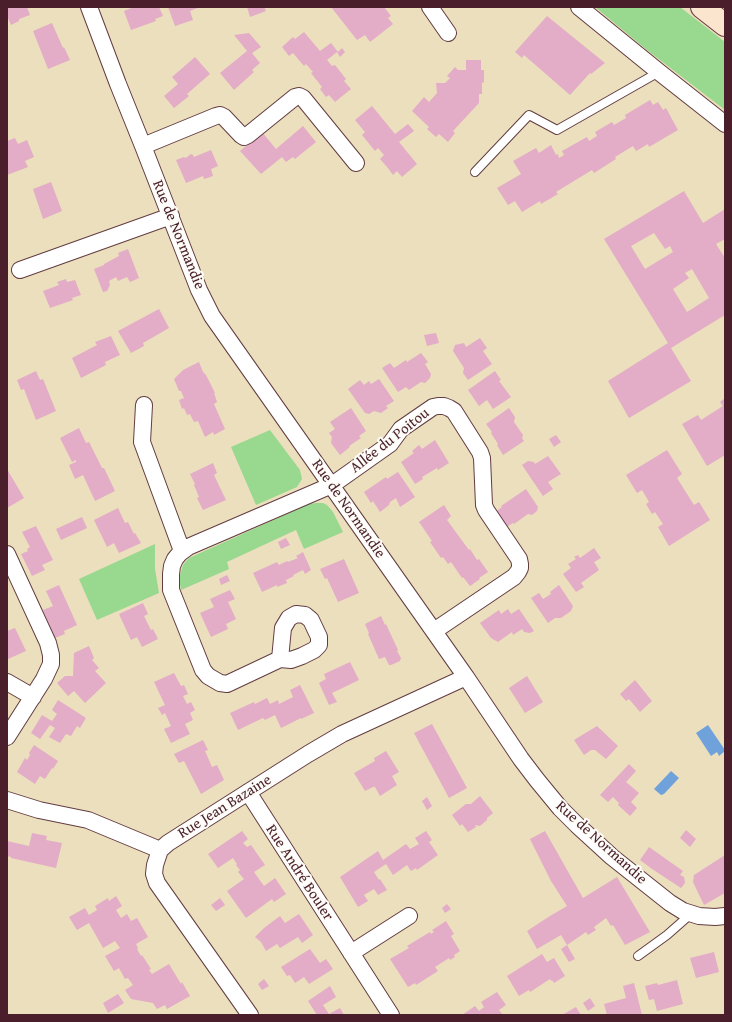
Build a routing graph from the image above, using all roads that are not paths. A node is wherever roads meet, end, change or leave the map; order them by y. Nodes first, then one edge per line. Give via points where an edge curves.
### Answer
1 (89, 7) edge
2 (430, 7) edge
3 (579, 7) edge
4 (702, 7) edge
5 (725, 25) edge
6 (448, 32) dead end
7 (659, 72) junction
8 (725, 124) edge
9 (143, 146) junction
10 (356, 163) dead end
11 (475, 172) dead end
12 (171, 216) junction
13 (20, 270) dead end
14 (144, 405) dead end
15 (332, 485) junction
16 (182, 551) junction
17 (7, 554) edge
18 (434, 631) junction
19 (280, 660) dead end
20 (466, 677) junction
21 (7, 682) edge
22 (33, 697) junction
23 (7, 737) edge
24 (248, 792) junction
25 (7, 800) edge
26 (160, 850) junction
27 (692, 913) junction
28 (409, 916) dead end
29 (725, 916) edge
30 (351, 953) junction
31 (638, 956) dead end
32 (250, 1015) edge
33 (391, 1015) edge

1 - 9 street, Rue de Normandie
2 - 6 street
3 - 7 street
4 - 5 main road
7 - 8 street
7 - 11 lane via 557,130 529,116
9 - 10 street via 220,115 241,135 248,135 299,96
9 - 12 street, Rue de Normandie
12 - 13 street
12 - 15 street, Rue de Normandie via 199,290 212,316
14 - 16 street via 142,442
15 - 16 street, Allée du Poitou
15 - 18 street, Rue de Normandie
15 - 18 street, Allée du Poitou via 390,444 401,429 433,407 444,406 454,411 482,458 486,510 519,559 520,568 514,577
16 - 19 street via 172,566 171,590 208,676 227,684
17 - 22 street via 48,643 51,655 51,664
18 - 20 street, Rue de Normandie
20 - 24 street, Rue Jean Bazaine via 342,734
20 - 27 street, Rue de Normandie via 521,759 560,808 612,857 670,903
21 - 22 street
22 - 23 street
24 - 26 street, Rue Jean Bazaine
24 - 30 street, Rue André Bouler
25 - 26 street via 39,810 88,820
26 - 32 street via 154,874 157,883
27 - 29 street, Rue de Normandie via 699,916
27 - 31 lane
28 - 30 street
30 - 33 street, Rue André Bouler

